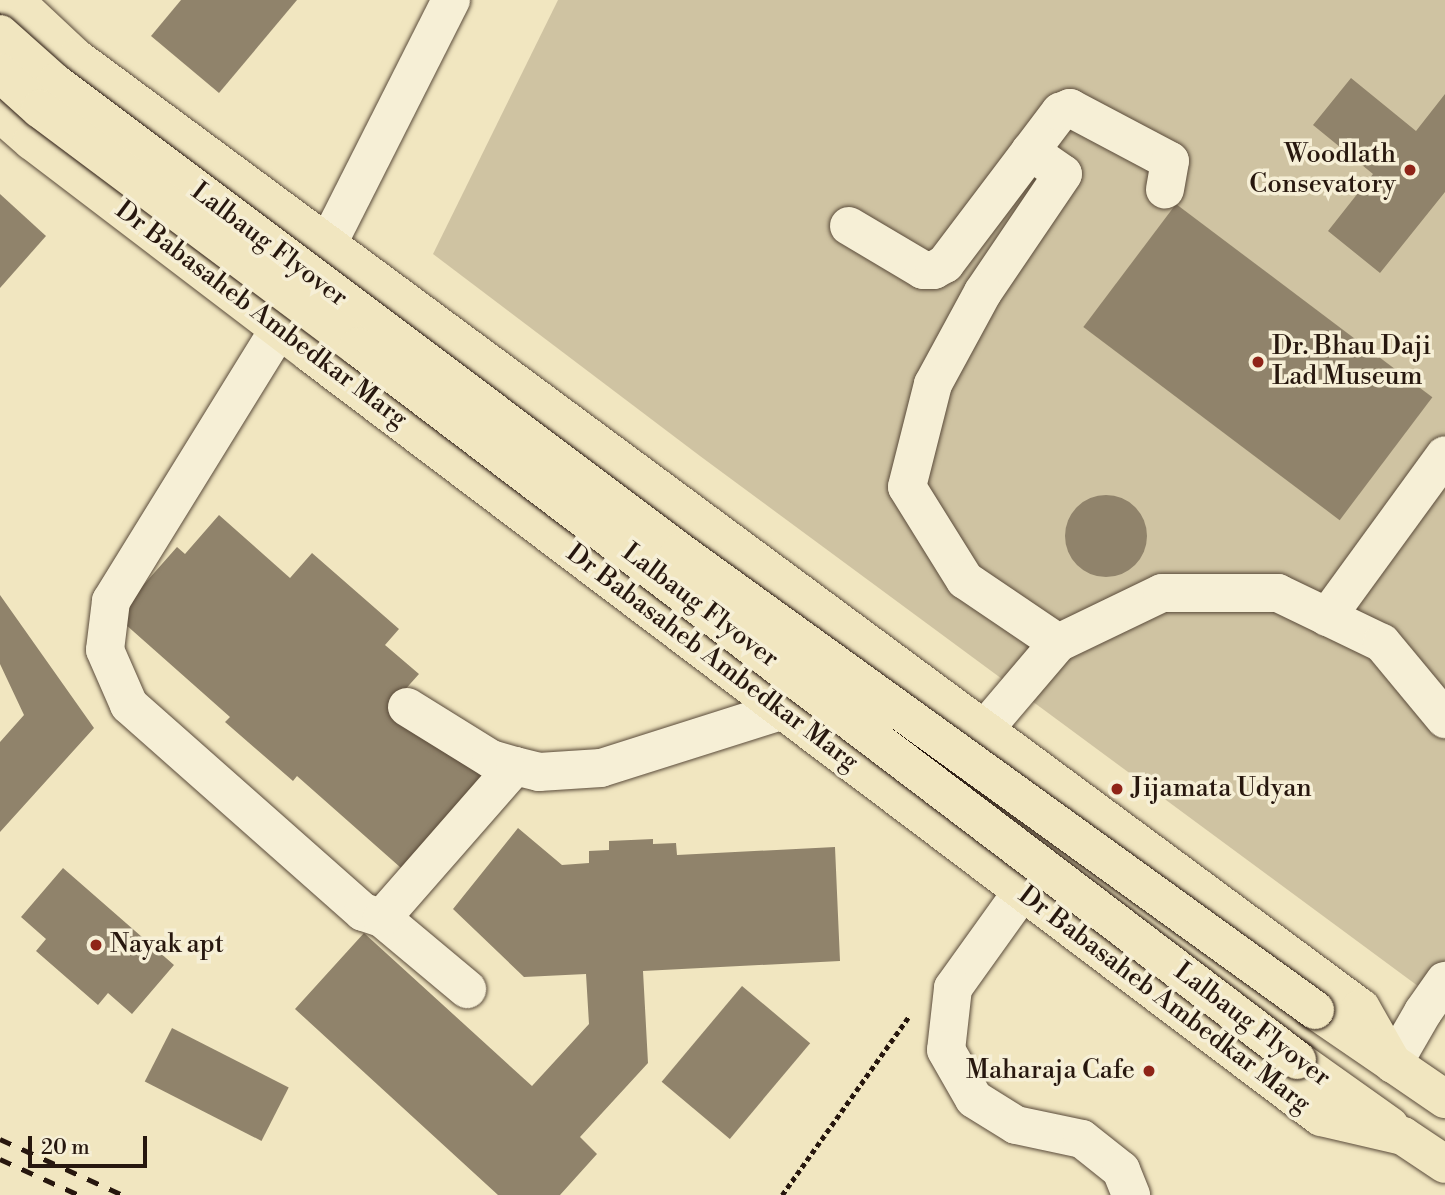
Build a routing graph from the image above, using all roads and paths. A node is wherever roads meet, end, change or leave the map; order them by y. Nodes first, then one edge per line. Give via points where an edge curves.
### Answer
1 (14, 0) edge
2 (451, 0) edge
3 (0, 34) edge
4 (0, 73) edge
5 (0, 113) edge
6 (1030, 151) junction
7 (1165, 190) dead end
8 (849, 226) dead end
9 (327, 245) junction
10 (279, 329) junction
11 (1445, 455) edge
12 (1327, 617) junction
13 (1058, 643) junction
14 (407, 707) dead end
15 (781, 711) junction
16 (1445, 719) edge
17 (983, 731) junction
18 (515, 766) junction
19 (1021, 893) junction
20 (382, 918) junction
21 (1445, 981) edge
22 (467, 989) dead end
23 (949, 1020) junction
24 (1393, 1064) junction
25 (1445, 1099) edge
26 (1403, 1136) junction
27 (1445, 1164) edge
28 (782, 1195) edge
29 (1132, 1195) edge

1 - 9 highway via 76,58
2 - 9 street
3 - 24 highway, Lalbaug Flyover, bridge via 55,83 680,552
4 - 26 highway, Lalbaug Flyover, bridge via 40,109
5 - 10 highway, Dr Babasaheb Ambedkar Marg
6 - 7 street via 1060,112 1070,108 1170,161
6 - 8 street via 945,264 934,270 923,270
6 - 13 street via 1062,174 983,292 933,384 907,486 965,580
9 - 10 street
9 - 17 highway
10 - 15 highway, Dr Babasaheb Ambedkar Marg
10 - 20 street via 111,601 105,650 129,705 363,912
11 - 12 street
12 - 13 street via 1278,593 1162,593
12 - 16 street via 1382,643
13 - 17 street
14 - 18 street via 491,759
15 - 18 street via 601,768 539,772
15 - 19 highway, Dr Babasaheb Ambedkar Marg
17 - 24 highway via 1361,1007
18 - 20 street
19 - 23 street via 953,988
19 - 26 highway, Dr Babasaheb Ambedkar Marg via 1321,1117
20 - 22 street
21 - 24 street
23 - 28 path via 910,1015
23 - 29 street via 946,1050 974,1099 1016,1125 1082,1139 1121,1170
24 - 25 highway, Lalbaug Flyover
26 - 27 highway, Dr Babasaheb Ambedkar Marg

